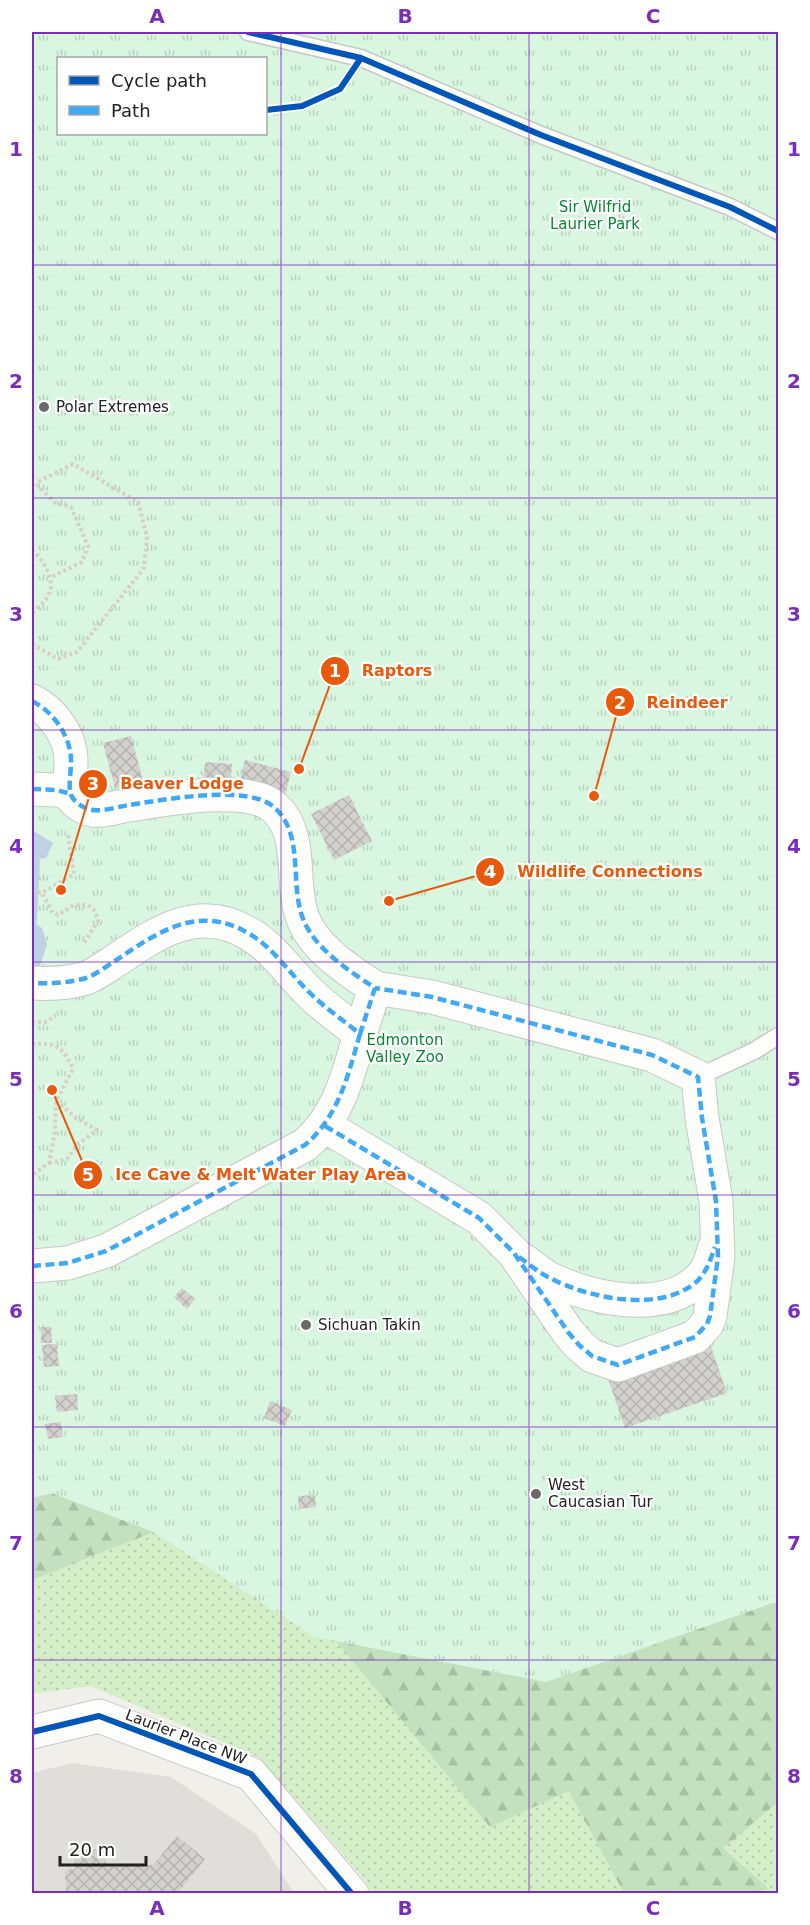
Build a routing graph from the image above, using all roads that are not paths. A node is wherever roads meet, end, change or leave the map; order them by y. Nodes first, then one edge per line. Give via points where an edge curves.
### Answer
1 (248, 32) edge
2 (778, 231) edge
3 (32, 701) edge
4 (32, 789) edge
5 (78, 801) junction
6 (35, 983) edge
7 (375, 988) junction
8 (360, 1034) junction
9 (778, 1036) edge
10 (698, 1077) junction
11 (325, 1126) junction
12 (718, 1239) junction
13 (514, 1253) junction
14 (32, 1266) edge
15 (32, 1732) edge
16 (352, 1893) edge

1 - 2 lane via 361,58 540,135 730,207
3 - 5 street via 53,717 63,731
4 - 5 street via 57,790
5 - 7 street via 98,811 171,798 240,795 274,806 289,828 299,902 308,930 348,970
6 - 8 street via 86,978 162,930 177,925 209,921 229,924 263,944 311,995
7 - 8 street
7 - 10 street via 432,997 652,1056
8 - 11 street via 345,1084
9 - 10 lane
10 - 12 street
11 - 13 street via 479,1218
11 - 14 street via 294,1152 106,1251 68,1263
12 - 13 street via 708,1269 695,1283 653,1300 621,1300 567,1285 549,1278
12 - 13 street via 710,1316 701,1332 688,1341 618,1365 592,1356 579,1345
15 - 16 street, Laurier Place NW via 99,1716 251,1774

